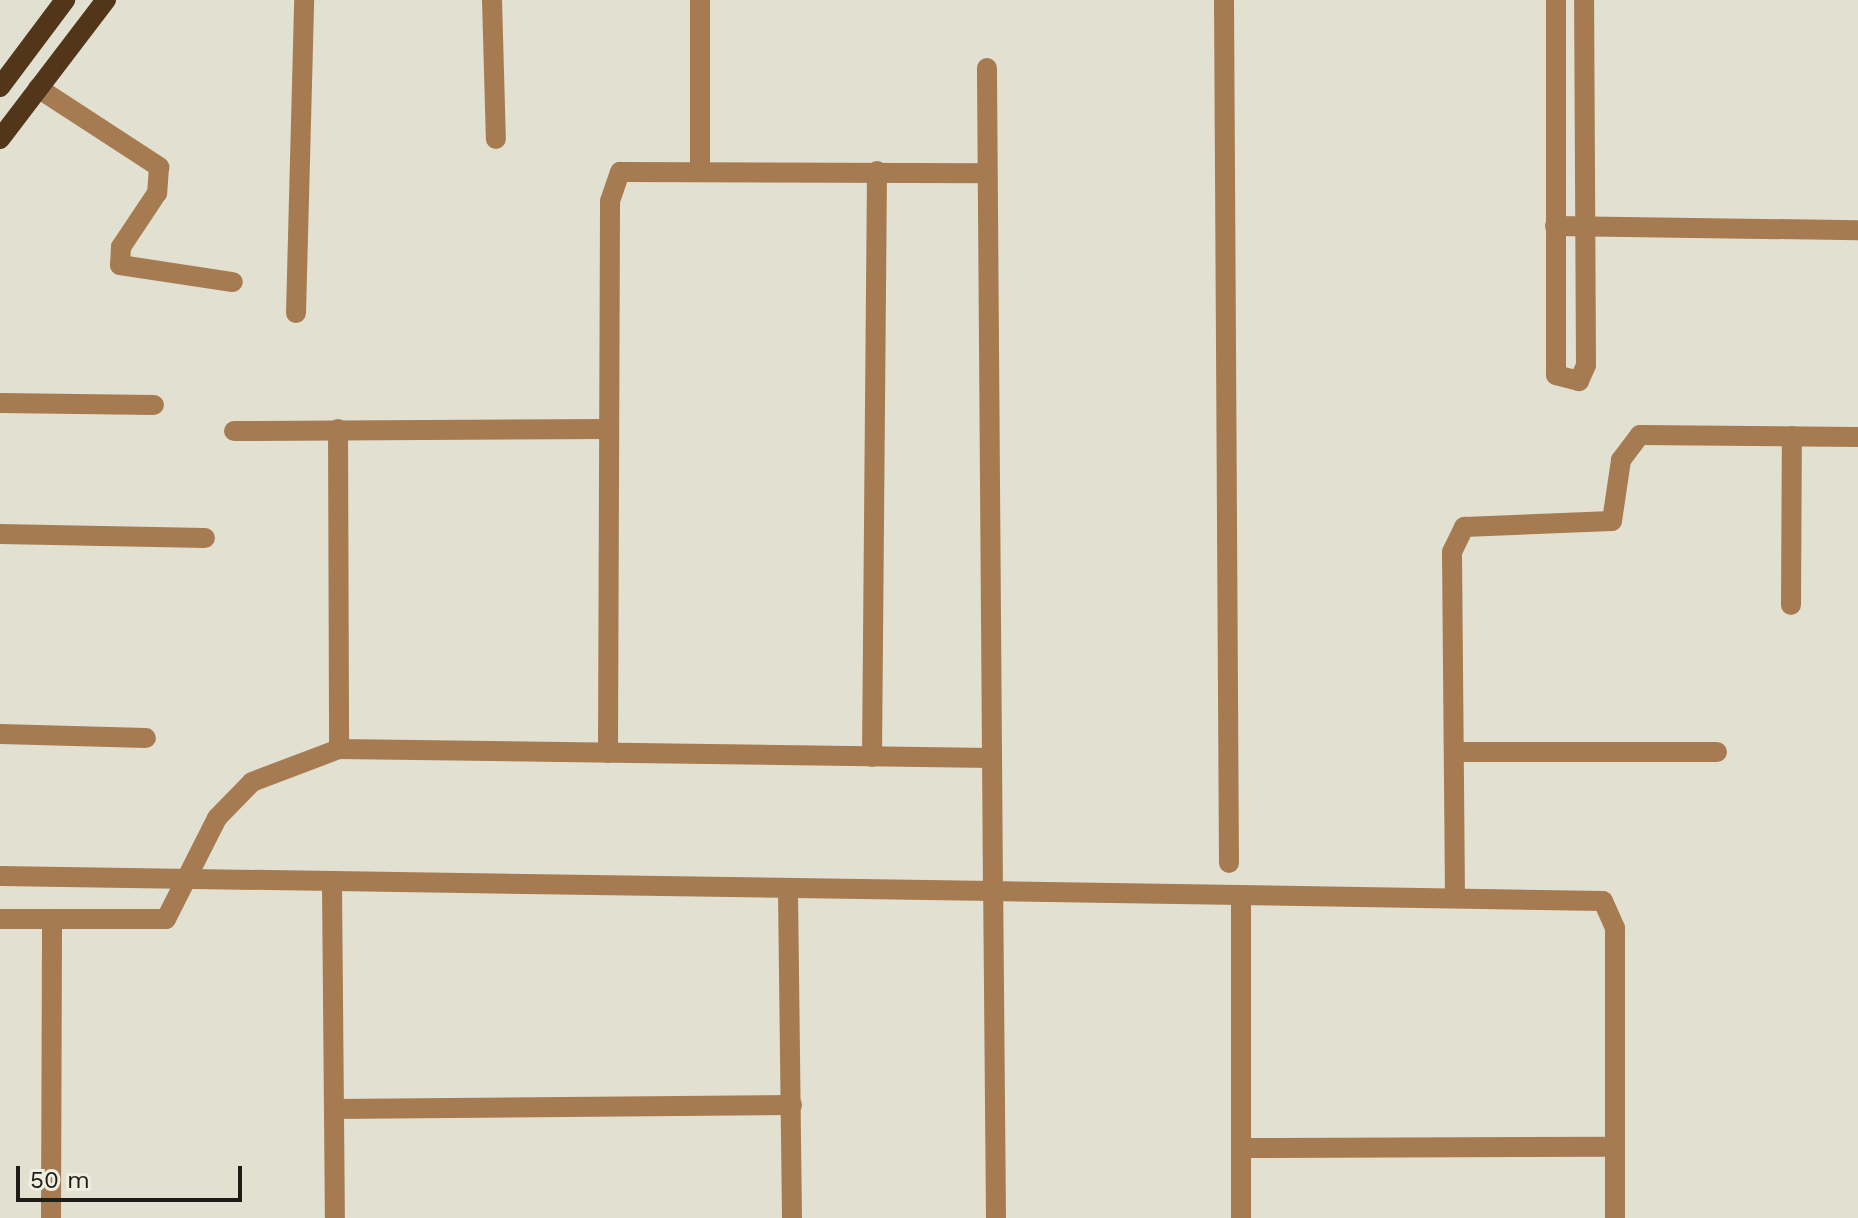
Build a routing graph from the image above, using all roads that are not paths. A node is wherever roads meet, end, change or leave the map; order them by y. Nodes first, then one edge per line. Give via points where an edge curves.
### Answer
1 (65, 0) edge
2 (106, 0) edge
3 (304, 0) edge
4 (492, 0) edge
5 (700, 0) edge
6 (1224, 0) edge
7 (1556, 0) edge
8 (1584, 0) edge
9 (987, 68) dead end
10 (1, 84) edge
11 (38, 88) junction
12 (0, 139) edge
13 (496, 139) dead end
14 (700, 167) junction
15 (877, 171) junction
16 (987, 173) junction
17 (1555, 226) junction
18 (1586, 227) junction
19 (1858, 230) edge
20 (233, 282) dead end
21 (296, 313) dead end
22 (0, 403) edge
23 (154, 405) dead end
24 (338, 429) junction
25 (609, 429) junction
26 (234, 431) dead end
27 (1792, 436) junction
28 (1858, 437) edge
29 (0, 534) edge
30 (205, 538) dead end
31 (1791, 605) dead end
32 (0, 734) edge
33 (146, 738) dead end
34 (339, 749) junction
35 (1454, 752) junction
36 (1717, 752) dead end
37 (608, 753) junction
38 (872, 757) junction
39 (992, 758) junction
40 (1229, 863) dead end
41 (0, 876) edge
42 (183, 880) junction
43 (332, 885) junction
44 (788, 891) junction
45 (993, 891) junction
46 (1241, 896) junction
47 (1455, 897) junction
48 (0, 919) edge
49 (52, 920) junction
50 (792, 1105) junction
51 (334, 1109) junction
52 (1615, 1147) junction
53 (1241, 1148) junction
54 (51, 1218) edge
55 (335, 1218) edge
56 (792, 1218) edge
57 (996, 1218) edge
58 (1241, 1218) edge
59 (1615, 1218) edge

1 - 10 main road
2 - 11 main road
3 - 21 street
4 - 13 street
5 - 14 street
6 - 40 street
7 - 17 street
8 - 18 street
9 - 16 street
11 - 12 main road
11 - 20 street via 159,167 157,193 121,247 120,265
14 - 15 street
14 - 25 street via 632,167 611,185
15 - 16 street
15 - 38 street
16 - 39 street
17 - 18 street
17 - 18 street via 1556,375 1579,381 1586,375
18 - 19 street
22 - 23 street
24 - 25 street
24 - 26 street
24 - 34 street
25 - 37 street
27 - 28 street
27 - 31 street
27 - 35 street via 1640,435 1621,460 1612,521 1464,527 1452,552
29 - 30 street
32 - 33 street
34 - 37 street
34 - 42 street via 252,782 217,818
35 - 36 street
35 - 47 street
37 - 38 street
38 - 39 street
39 - 45 street
41 - 42 street
42 - 43 street
42 - 49 street via 166,919
43 - 44 street
43 - 51 street
44 - 45 street
44 - 50 street
45 - 46 street
45 - 57 street
46 - 47 street
46 - 53 street
47 - 52 street via 1589,897 1612,912
48 - 49 street
49 - 54 street
50 - 51 street
50 - 56 street
51 - 55 street
52 - 53 street
52 - 59 street
53 - 58 street

